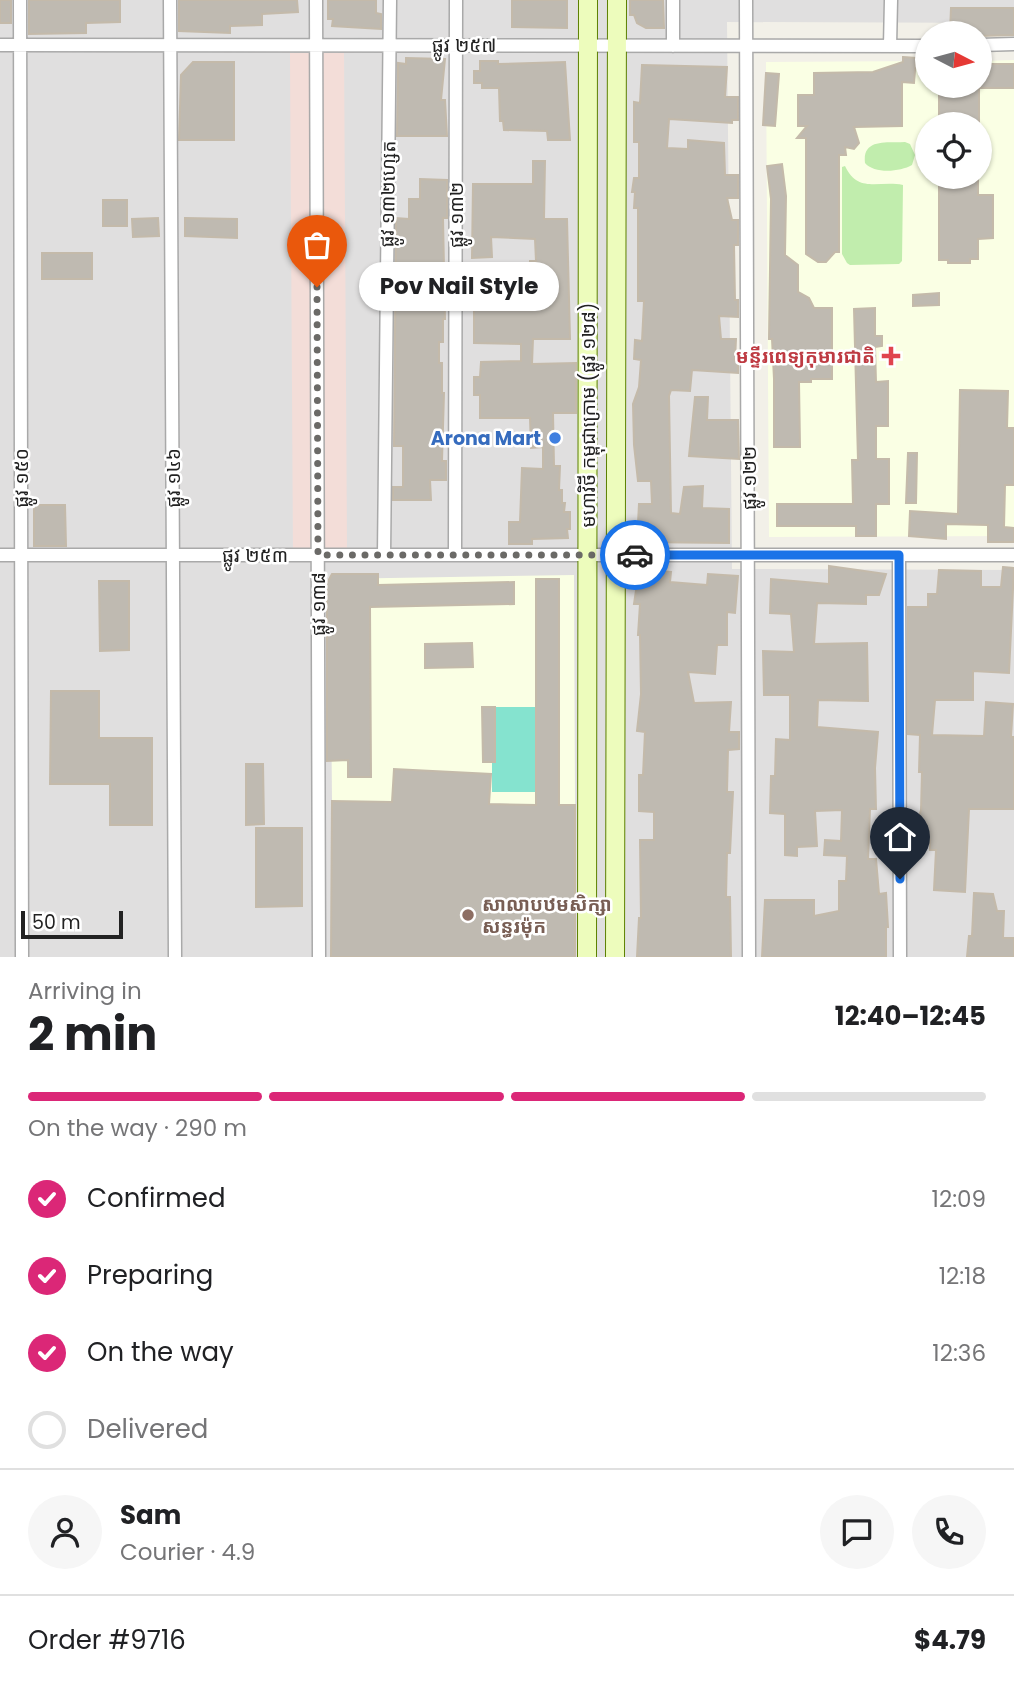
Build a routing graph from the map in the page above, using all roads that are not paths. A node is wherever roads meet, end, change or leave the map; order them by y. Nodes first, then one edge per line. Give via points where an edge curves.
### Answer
1 (20, 0) edge
2 (170, 0) edge
3 (316, 0) edge
4 (390, 0) edge
5 (456, 0) edge
6 (588, 0) edge
7 (617, 0) edge
8 (673, 0) edge
9 (746, 0) edge
10 (891, 0) edge
11 (1014, 44) edge
12 (0, 45) edge
13 (20, 45) junction
14 (171, 45) junction
15 (317, 45) junction
16 (390, 45) junction
17 (992, 45) edge
18 (456, 46) junction
19 (588, 46) junction
20 (617, 46) junction
21 (673, 46) junction
22 (746, 46) junction
23 (890, 46) junction
24 (915, 46) edge
25 (0, 555) edge
26 (22, 555) junction
27 (173, 555) junction
28 (318, 555) junction
29 (384, 555) junction
30 (455, 555) junction
31 (587, 555) junction
32 (616, 555) junction
33 (749, 555) junction
34 (899, 555) junction
35 (1014, 555) edge
36 (22, 957) edge
37 (175, 957) edge
38 (319, 957) edge
39 (587, 957) edge
40 (615, 957) edge
41 (749, 957) edge
42 (900, 957) edge

1 - 13 street, ផ្លូវ ១៥០
2 - 14 street, ផ្លូវ ១៤៦
3 - 15 street, ផ្លូវ ១៣៨
4 - 16 street, ផ្លូវ ១៣២ហ្សេត
5 - 18 street, ផ្លូវ ១៣២
6 - 19 main road, មហាវិថី កម្ពុជាក្រោម (ផ្លូវ ១២៨)
7 - 20 main road, មហាវិថី កម្ពុជាក្រោម (ផ្លូវ ១២៨)
8 - 21 street
9 - 22 street, ផ្លូវ ១២២
10 - 23 street
11 - 17 street
12 - 13 street, ផ្លូវ ២៥៧
13 - 14 street, ផ្លូវ ២៥៧
13 - 26 street, ផ្លូវ ១៥០
14 - 15 street, ផ្លូវ ២៥៧
14 - 27 street, ផ្លូវ ១៤៦
15 - 16 street, ផ្លូវ ២៥៧
15 - 28 street, ផ្លូវ ១៣៨
16 - 18 street, ផ្លូវ ២៥៧
16 - 29 street, ផ្លូវ ១៣២ហ្សេត
18 - 19 street, ផ្លូវ ២៥៧
18 - 30 street, ផ្លូវ ១៣២
19 - 20 street, ផ្លូវ ២៥៧
19 - 31 main road, មហាវិថី កម្ពុជាក្រោម (ផ្លូវ ១២៨)
20 - 21 street, ផ្លូវ ២៥៧
20 - 32 main road, មហាវិថី កម្ពុជាក្រោម (ផ្លូវ ១២៨)
21 - 22 street, ផ្លូវ ២៥៧
22 - 23 street, ផ្លូវ ២៥៧
22 - 33 street, ផ្លូវ ១២២
23 - 24 street, ផ្លូវ ២៥៧
25 - 26 street, ផ្លូវ ២៥៣
26 - 27 street, ផ្លូវ ២៥៣
26 - 36 street, ផ្លូវ ១៥០
27 - 28 street, ផ្លូវ ២៥៣
27 - 37 street, ផ្លូវ ១៤៦
28 - 29 street, ផ្លូវ ២៥៣
28 - 38 street, ផ្លូវ ១៣៨
29 - 30 street, ផ្លូវ ២៥៣
30 - 31 street, ផ្លូវ ២៥៣
31 - 32 street, ផ្លូវ ២៥៣
31 - 39 main road, មហាវិថី កម្ពុជាក្រោម (ផ្លូវ ១២៨)
32 - 33 street, ផ្លូវ ២៥៣
32 - 40 main road, មហាវិថី កម្ពុជាក្រោម (ផ្លូវ ១២៨)
33 - 34 street, ផ្លូវ ២៥៣
33 - 41 street, ផ្លូវ ១២២
34 - 35 street, ផ្លូវ ២៥៣
34 - 42 street

